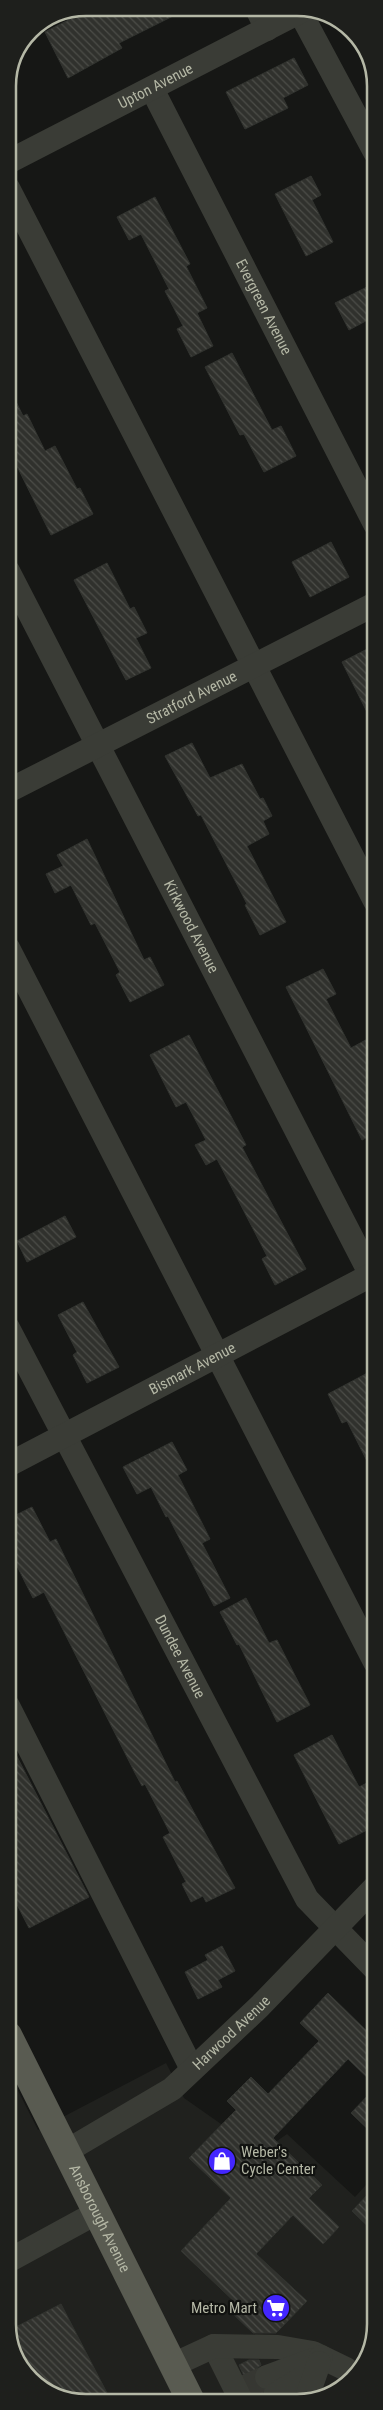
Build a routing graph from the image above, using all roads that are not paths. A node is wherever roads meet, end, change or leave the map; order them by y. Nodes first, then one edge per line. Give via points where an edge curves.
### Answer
1 (277, 16) edge
2 (305, 17) edge
3 (262, 19) edge
4 (152, 90) junction
5 (367, 137) edge
6 (16, 158) edge
7 (16, 204) edge
8 (367, 508) edge
9 (16, 586) edge
10 (367, 608) edge
11 (253, 666) junction
12 (98, 745) junction
13 (16, 788) edge
14 (367, 886) edge
15 (16, 964) edge
16 (367, 1264) edge
17 (367, 1281) edge
18 (16, 1343) edge
19 (217, 1356) junction
20 (64, 1436) junction
21 (16, 1461) edge
22 (367, 1645) edge
23 (16, 1722) edge
24 (367, 1896) edge
25 (335, 1930) junction
26 (367, 1960) edge
27 (16, 2052) edge
28 (192, 2069) junction
29 (65, 2152) junction
30 (96, 2213) junction
31 (16, 2257) edge
32 (214, 2346) junction
33 (321, 2357) junction
34 (173, 2365) junction
35 (348, 2371) edge
36 (271, 2386) tunnel mouth
37 (309, 2392) edge
38 (241, 2393) edge
39 (188, 2394) edge

1 - 3 street, Upton Avenue
2 - 5 street
3 - 4 street, Upton Avenue
4 - 6 street, Upton Avenue
4 - 8 street, Evergreen Avenue
7 - 11 street
9 - 12 street, Kirkwood Avenue
10 - 11 street, Stratford Avenue
11 - 12 street, Stratford Avenue
11 - 14 street
12 - 13 street, Stratford Avenue
12 - 16 street, Kirkwood Avenue
15 - 19 street
17 - 19 street, Bismark Avenue
18 - 20 street, Dundee Avenue
19 - 20 street, Bismark Avenue
19 - 22 street
20 - 21 street, Bismark Avenue
20 - 25 street, Dundee Avenue via 307,1899
23 - 28 street
24 - 25 street, Harwood Avenue
25 - 26 street, Dundee Avenue
25 - 28 street, Harwood Avenue
27 - 29 main road, Ansborough Avenue
28 - 29 street, Harwood Avenue via 172,2089
29 - 30 main road, Ansborough Avenue
30 - 31 street
30 - 34 main road, Ansborough Avenue
32 - 33 street via 278,2347
32 - 34 street
32 - 38 street
33 - 35 street
33 - 36 street via 301,2379
33 - 37 street
34 - 39 main road, Ansborough Avenue

